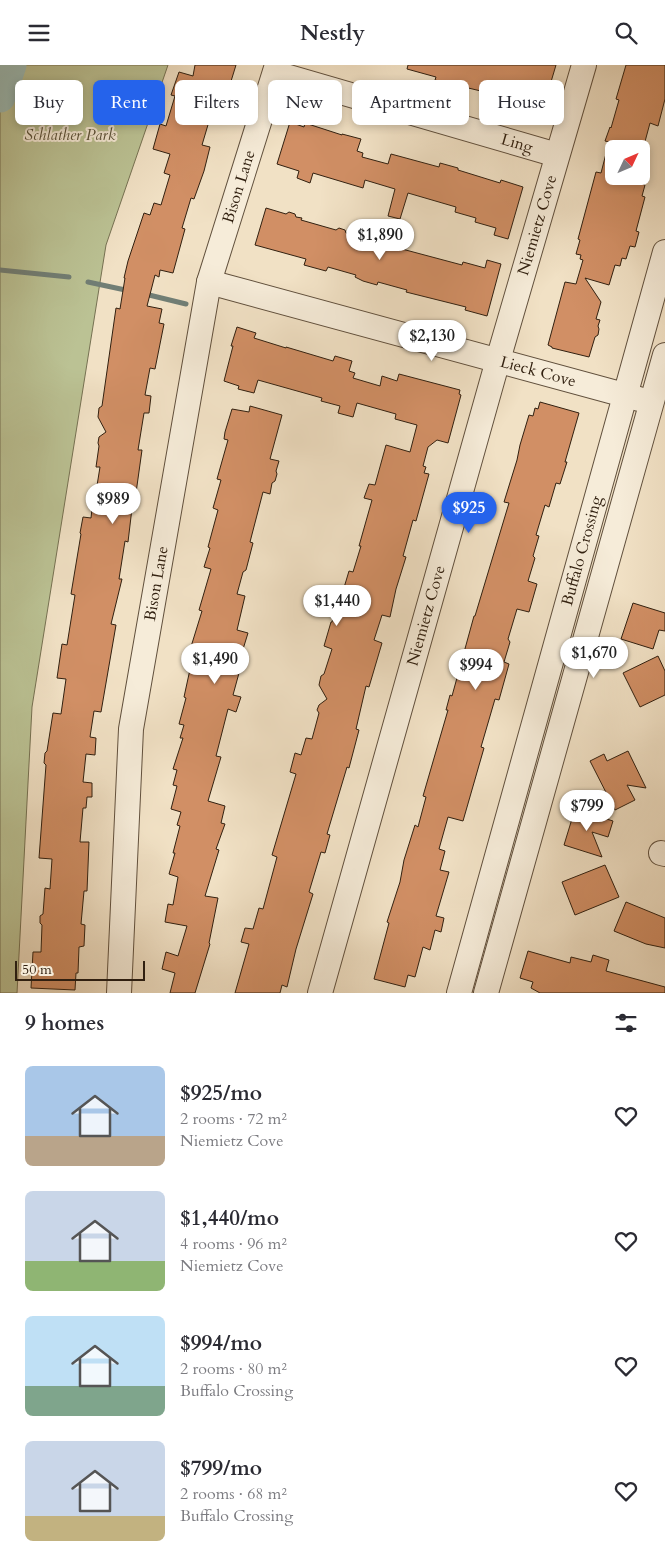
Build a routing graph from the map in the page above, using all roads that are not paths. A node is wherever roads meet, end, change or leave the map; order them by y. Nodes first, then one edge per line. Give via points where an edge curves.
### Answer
1 (584, 65) edge
2 (276, 69) edge
3 (557, 155) junction
4 (665, 252) edge
5 (209, 282) junction
6 (665, 355) edge
7 (498, 360) junction
8 (625, 396) junction
9 (658, 405) edge
10 (119, 993) edge
11 (320, 993) edge
12 (459, 993) edge
13 (486, 993) edge

1 - 3 street, Niemietz Cove
2 - 3 street, Ling
2 - 5 street, Bison Lane
3 - 7 street, Niemietz Cove
4 - 8 street, Buffalo Crossing
5 - 7 street, Lieck Cove
5 - 10 street, Bison Lane via 131,729
6 - 9 street, Buffalo Crossing
7 - 8 street, Lieck Cove
7 - 11 street, Niemietz Cove
8 - 9 street, Lieck Cove
8 - 12 street, Buffalo Crossing
9 - 13 street, Buffalo Crossing

